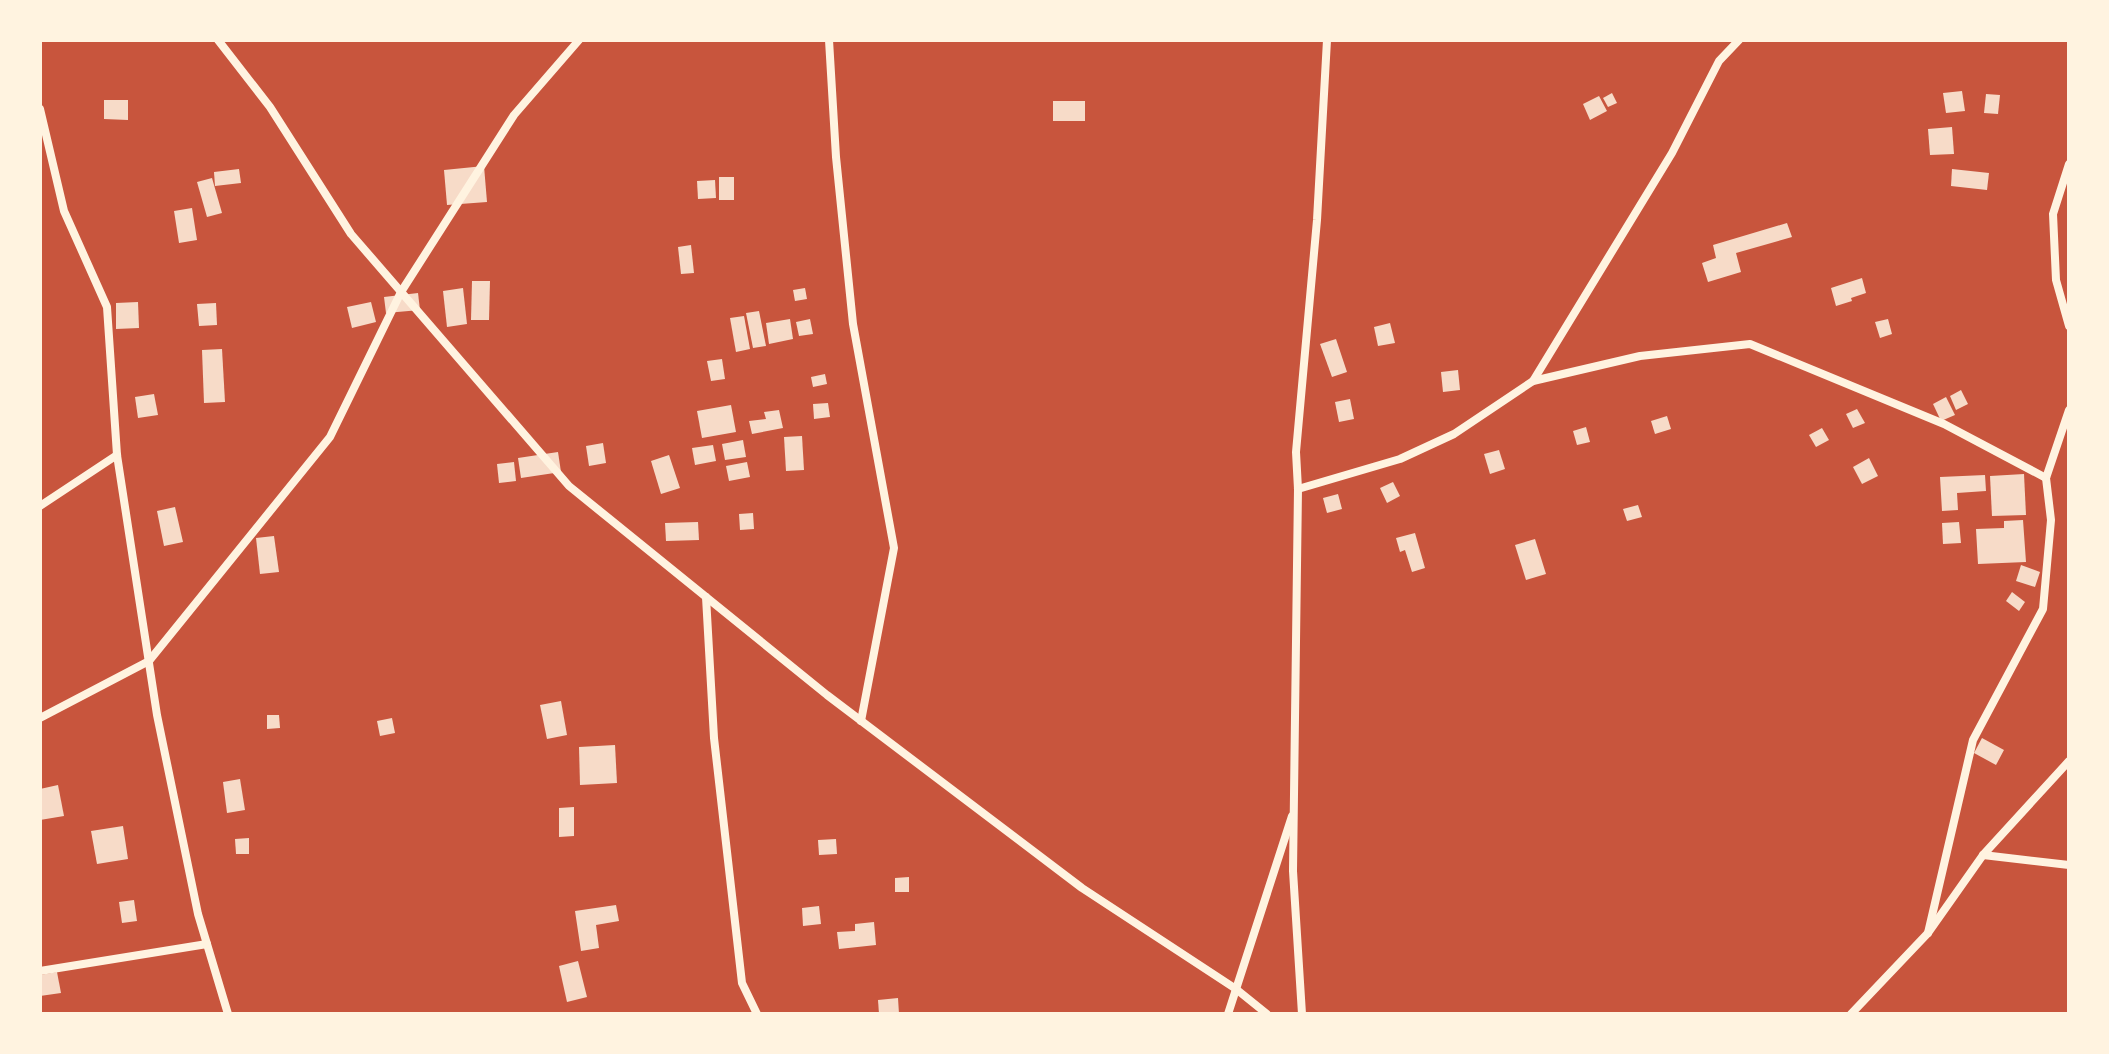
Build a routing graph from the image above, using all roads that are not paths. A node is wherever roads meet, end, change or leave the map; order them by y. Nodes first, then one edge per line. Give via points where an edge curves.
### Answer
1 (218, 40) edge
2 (579, 40) edge
3 (829, 40) edge
4 (1327, 40) edge
5 (1739, 40) edge
6 (40, 109) edge
7 (2069, 164) edge
8 (401, 292) junction
9 (2069, 326) edge
10 (1533, 381) junction
11 (2069, 410) edge
12 (117, 455) junction
13 (2046, 478) junction
14 (1298, 489) junction
15 (40, 506) edge
16 (706, 597) junction
17 (149, 661) junction
18 (40, 718) edge
19 (861, 721) junction
20 (2069, 761) edge
21 (1294, 808) junction
22 (1983, 855) junction
23 (2069, 865) edge
24 (1928, 933) junction
25 (207, 944) junction
26 (40, 971) edge
27 (1236, 989) junction
28 (228, 1014) edge
29 (757, 1014) edge
30 (1228, 1014) edge
31 (1267, 1014) edge
32 (1302, 1014) edge
33 (1851, 1014) edge

1 - 8 street via 270,107 351,234
2 - 8 street via 514,115
3 - 19 street via 853,324 894,548
4 - 14 street via 1296,452
5 - 10 street via 1719,61 1672,153
6 - 12 street via 64,211 107,307
7 - 9 street via 2053,214 2056,280
8 - 16 street via 569,486
8 - 17 street via 330,437
10 - 13 street via 1640,356 1750,344 1944,424
10 - 14 street via 1454,434 1400,459
11 - 13 street
12 - 15 street
12 - 17 street
13 - 24 street via 2051,520 2043,609 1973,740
14 - 21 street
16 - 19 street
16 - 29 street via 714,738 742,983
17 - 18 street
17 - 25 street
19 - 27 street via 1082,888
20 - 22 street
21 - 27 street
21 - 32 street
22 - 23 street
22 - 24 street
24 - 33 street
25 - 26 street
25 - 28 street
27 - 30 street
27 - 31 street

